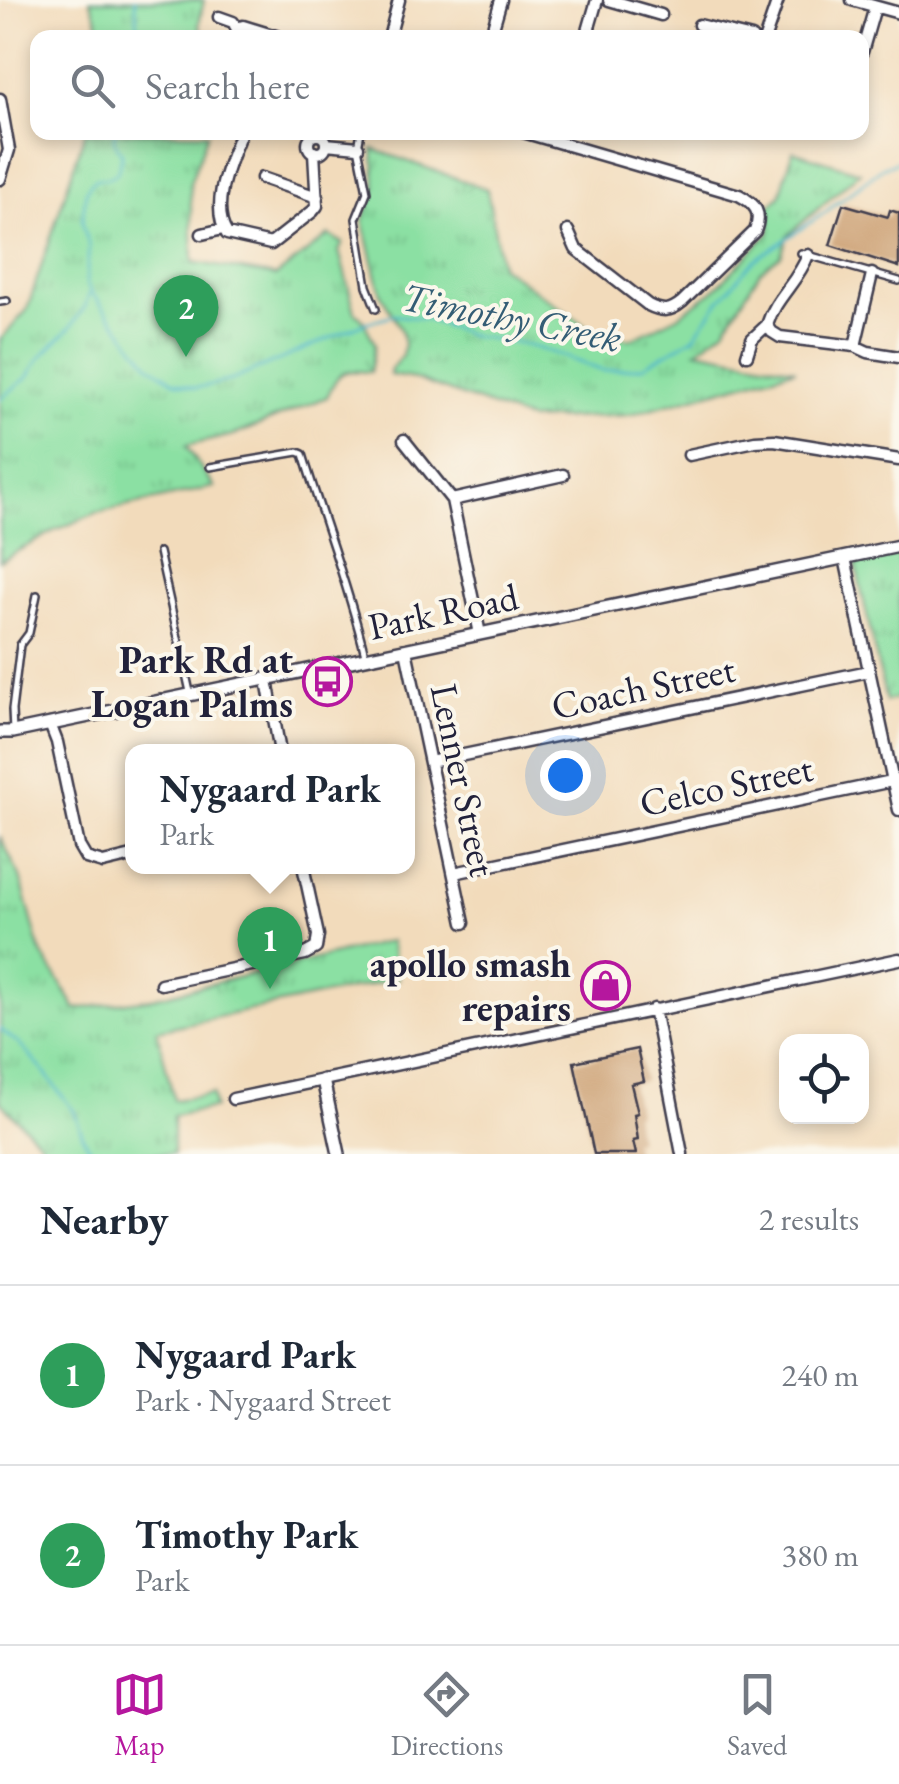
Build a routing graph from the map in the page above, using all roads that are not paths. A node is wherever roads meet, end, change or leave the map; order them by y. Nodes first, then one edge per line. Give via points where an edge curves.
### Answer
1 (399, 0) edge
2 (501, 0) edge
3 (597, 0) edge
4 (609, 0) edge
5 (778, 0) edge
6 (852, 0) edge
7 (875, 6) junction
8 (899, 14) edge
9 (661, 15) dead end
10 (219, 17) dead end
11 (699, 25) dead end
12 (236, 30) edge
13 (390, 30) edge
14 (493, 30) edge
15 (588, 30) edge
16 (719, 30) edge
17 (768, 30) edge
18 (868, 30) edge
19 (0, 99) edge
20 (238, 140) edge
21 (310, 140) edge
22 (324, 140) edge
23 (359, 140) edge
24 (550, 140) edge
25 (326, 144) junction
26 (358, 146) junction
27 (314, 152) junction
28 (262, 178) dead end
29 (0, 180) edge
30 (316, 197) junction
31 (223, 229) junction
32 (568, 231) dead end
33 (202, 234) dead end
34 (804, 254) joint
35 (872, 274) junction
36 (899, 281) edge
37 (376, 309) dead end
38 (767, 325) junction
39 (854, 346) junction
40 (748, 355) dead end
41 (899, 357) edge
42 (404, 440) dead end
43 (689, 456) dead end
44 (899, 460) edge
45 (210, 468) dead end
46 (563, 476) dead end
47 (452, 500) junction
48 (899, 546) edge
49 (160, 552) dead end
50 (845, 558) junction
51 (37, 595) dead end
52 (480, 634) junction
53 (406, 650) junction
54 (366, 658) junction
55 (869, 671) junction
56 (267, 680) junction
57 (191, 695) junction
58 (50, 724) junction
59 (6, 732) edge
60 (279, 744) edge
61 (430, 762) junction
62 (892, 781) junction
63 (899, 810) edge
64 (125, 858) edge
65 (454, 873) junction
66 (305, 874) edge
67 (464, 923) dead end
68 (899, 959) edge
69 (161, 984) dead end
70 (654, 1009) junction
71 (323, 1080) junction
72 (233, 1098) dead end
73 (339, 1154) edge
74 (682, 1154) edge

1 - 13 street
2 - 14 street
3 - 15 street
4 - 9 street
5 - 17 street
6 - 7 street
7 - 8 street
7 - 18 street
10 - 12 street
11 - 16 street
19 - 29 street via 9,150
20 - 31 street via 222,181
21 - 27 street
22 - 25 street
23 - 26 lane
24 - 32 street via 739,195 758,209 754,231 674,309 660,311 576,249
25 - 26 street
25 - 27 street
26 - 37 lane via 367,192 356,220
27 - 30 street
28 - 30 street
30 - 31 street via 313,211 271,244
31 - 33 street
34 - 35 lane
34 - 38 street
35 - 36 lane
35 - 39 street
38 - 39 street via 780,337
38 - 40 street via 752,339
39 - 41 street
42 - 47 street
43 - 44 street via 774,440
45 - 54 lane via 304,454
46 - 47 street
47 - 52 street
48 - 50 street, Park Road
49 - 57 lane
50 - 52 street, Park Road
50 - 55 street
51 - 59 lane via 20,645
52 - 53 street, Park Road
53 - 54 street, Park Road
53 - 61 street, Lenner Street
54 - 56 street, Park Road
55 - 61 street, Coach Street
55 - 62 street
56 - 57 street, Park Road
56 - 60 street
57 - 58 street, Park Road
58 - 59 street, Park Road
58 - 64 street via 78,846 86,858 103,863
61 - 65 street, Lenner Street
62 - 63 street
62 - 65 street, Celco Street
65 - 67 street, Lenner Street
66 - 69 street via 316,948
68 - 70 street
70 - 71 street
70 - 74 street
71 - 72 street
71 - 73 street

